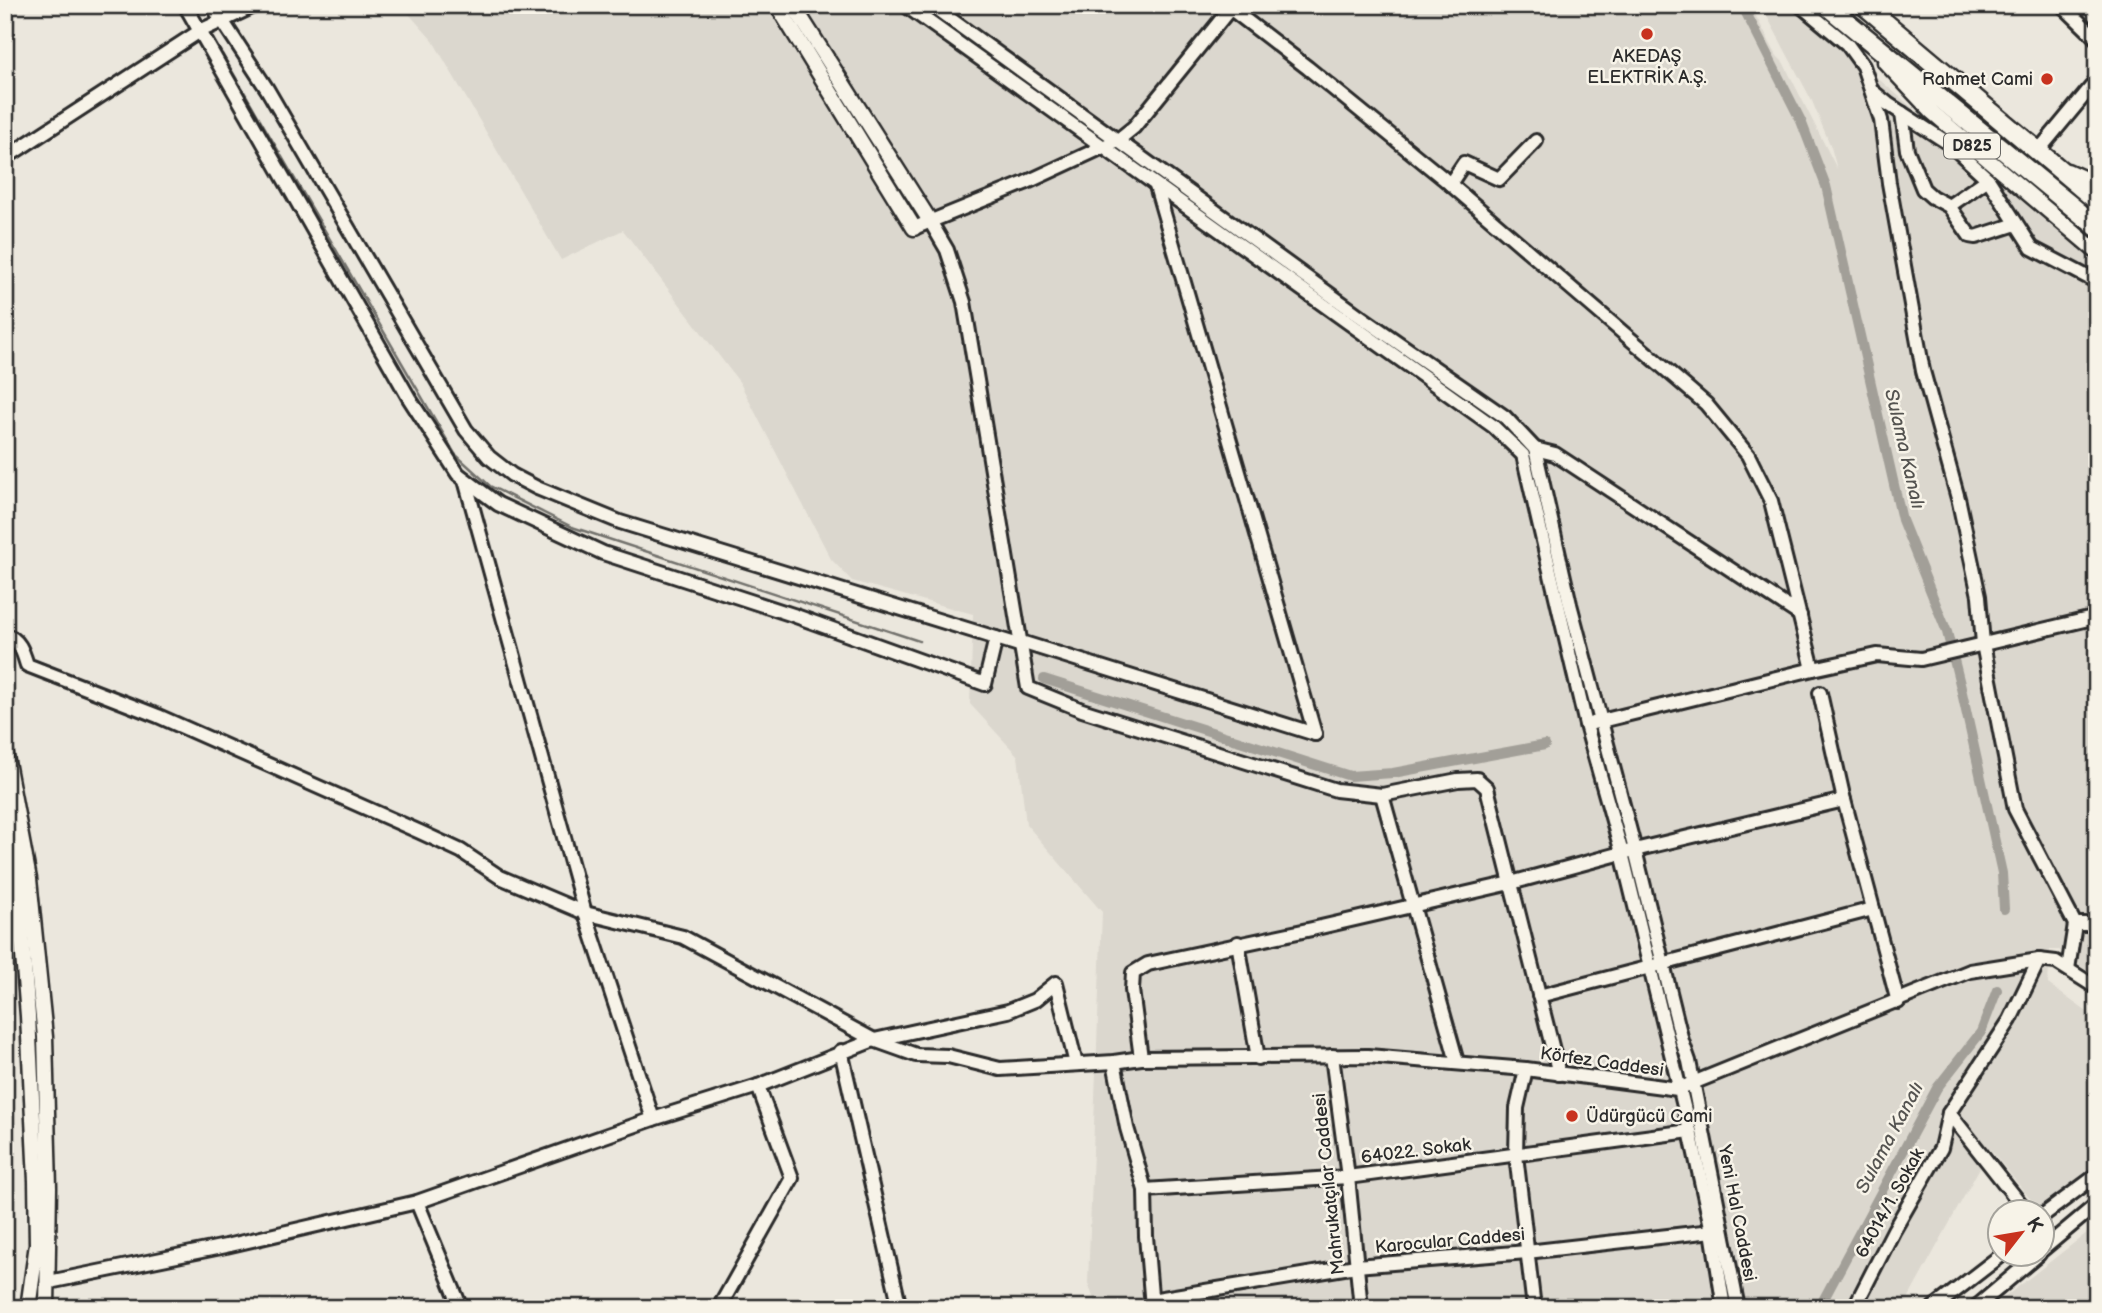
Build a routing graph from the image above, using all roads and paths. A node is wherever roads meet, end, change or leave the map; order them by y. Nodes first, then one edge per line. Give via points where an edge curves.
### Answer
1 (185, 5) edge
2 (212, 5) edge
3 (257, 5) edge
4 (776, 5) edge
5 (793, 5) edge
6 (905, 5) edge
7 (931, 5) edge
8 (1800, 5) edge
9 (1826, 5) edge
10 (1864, 5) edge
11 (2062, 5) edge
12 (1230, 6) edge
13 (222, 20) junction
14 (1855, 30) junction
15 (200, 32) junction
16 (2097, 38) edge
17 (2097, 80) edge
18 (1872, 90) junction
19 (1902, 113) junction
20 (1118, 140) junction
21 (1536, 141) dead end
22 (1103, 146) junction
23 (2039, 150) junction
24 (5, 158) edge
25 (2054, 166) junction
26 (1157, 168) junction
27 (1987, 179) junction
28 (1450, 184) junction
29 (1156, 186) junction
30 (2097, 187) edge
31 (2097, 201) edge
32 (1949, 206) junction
33 (930, 221) junction
34 (2016, 224) junction
35 (2097, 227) edge
36 (914, 228) joint
37 (2097, 252) edge
38 (2097, 282) edge
39 (1535, 449) junction
40 (465, 480) junction
41 (1800, 615) junction
42 (2097, 617) edge
43 (5, 635) edge
44 (996, 638) junction
45 (1021, 644) junction
46 (1983, 644) junction
47 (1813, 668) junction
48 (1819, 693) dead end
49 (1600, 721) junction
50 (1586, 725) junction
51 (5, 751) edge
52 (1382, 795) junction
53 (1844, 800) junction
54 (5, 814) edge
55 (1635, 850) junction
56 (1622, 853) junction
57 (1511, 883) junction
58 (1412, 906) junction
59 (1873, 909) junction
60 (586, 914) junction
61 (2075, 924) junction
62 (2097, 924) edge
63 (1238, 943) junction
64 (2039, 960) junction
65 (1656, 965) junction
66 (2068, 969) junction
67 (2097, 988) edge
68 (1539, 996) junction
69 (1898, 1002) junction
70 (874, 1040) junction
71 (841, 1051) junction
72 (1332, 1056) junction
73 (1141, 1058) junction
74 (1258, 1058) junction
75 (1114, 1062) junction
76 (1457, 1062) junction
77 (1076, 1064) junction
78 (1526, 1069) junction
79 (1559, 1074) junction
80 (1694, 1083) junction
81 (758, 1086) junction
82 (1678, 1090) junction
83 (1950, 1113) junction
84 (653, 1119) junction
85 (1690, 1131) junction
86 (1516, 1155) junction
87 (2097, 1175) edge
88 (1348, 1177) junction
89 (1145, 1190) junction
90 (2016, 1198) edge
91 (418, 1202) junction
92 (2097, 1204) edge
93 (2056, 1206) edge
94 (1712, 1231) junction
95 (2056, 1239) edge
96 (1527, 1252) junction
97 (1356, 1266) junction
98 (1986, 1267) edge
99 (2021, 1268) edge
100 (49, 1282) junction
101 (1151, 1304) edge
102 (1856, 1307) edge
103 (28, 1308) edge
104 (47, 1308) edge
105 (461, 1308) edge
106 (719, 1308) edge
107 (900, 1308) edge
108 (1361, 1308) edge
109 (1534, 1308) edge
110 (1724, 1308) edge
111 (1738, 1308) edge
112 (1933, 1308) edge
113 (1975, 1308) edge

1 - 15 street
2 - 13 street
3 - 13 street
4 - 36 main road
5 - 33 main road
6 - 22 street
7 - 20 street
8 - 18 street via 1847,44 1863,66
9 - 14 highway, D825
10 - 23 highway, D825
11 - 16 street
12 - 20 street via 1134,127
12 - 28 street
13 - 15 street
13 - 44 street via 466,430 489,457 537,488 620,522
14 - 35 highway
14 - 37 main road, D825 via 1932,112
15 - 24 street
15 - 40 street via 410,398
17 - 23 street
18 - 19 street
18 - 46 street via 1923,371 1979,596
19 - 27 street via 1951,145
19 - 32 street via 1907,150 1923,189
20 - 22 street
20 - 26 street
21 - 28 street via 1499,179 1464,163
22 - 29 street
22 - 33 street
23 - 25 highway, D825
25 - 30 main road, D825
25 - 31 highway
26 - 29 street
26 - 39 street via 1505,416
27 - 32 street
27 - 34 street
28 - 41 street via 1706,404 1748,455 1771,501
29 - 45 street via 1315,734
29 - 50 street via 1493,426 1523,455
32 - 34 street via 1973,237
33 - 36 street
33 - 45 street via 947,250 964,302
34 - 38 street via 2032,248
39 - 41 street via 1555,454
39 - 49 street
40 - 44 street via 498,504 603,553 985,684
40 - 60 street
41 - 47 street
42 - 46 street
43 - 60 street, Körfez Caddesi via 22,648 27,665 158,716 420,832 500,877
44 - 45 street
45 - 52 street via 1028,688 1082,710 1336,790
46 - 47 street via 1921,659 1878,655
46 - 61 street via 2015,809
47 - 49 street
48 - 53 street
49 - 50 street
49 - 55 street
50 - 56 street
51 - 100 main road via 29,879 45,1037
52 - 57 street via 1477,779 1487,788
52 - 58 street
53 - 55 street
53 - 59 street
54 - 103 main road via 17,882 36,1181 37,1244
55 - 56 street
55 - 65 street
56 - 57 street
56 - 65 street
57 - 58 street
57 - 68 street
58 - 63 street
58 - 76 street
59 - 65 street
59 - 69 street
60 - 70 street, Körfez Caddesi via 683,937
60 - 84 street
61 - 62 street
61 - 66 street
63 - 73 street via 1148,964 1133,973
63 - 74 street
64 - 66 street, Körfez Caddesi
64 - 69 street, Körfez Caddesi via 1970,971
64 - 83 street, 64014/1. Sokak via 2010,1020
65 - 68 street
65 - 80 street, Yeni Hal Caddesi
65 - 82 street, Yeni Hal Caddesi
66 - 67 street, Körfez Caddesi
68 - 79 street
69 - 80 street, Körfez Caddesi
70 - 71 street
70 - 77 street, Körfez Caddesi via 916,1055 948,1056 1000,1069
70 - 77 street via 1008,1011 1035,1000 1056,983
71 - 81 street
71 - 107 street
72 - 74 street, Körfez Caddesi
72 - 76 street, Körfez Caddesi
72 - 88 street, Mahrukatçılar Caddesi
73 - 74 street, Körfez Caddesi
73 - 75 street, Körfez Caddesi
75 - 77 street, Körfez Caddesi
75 - 89 street
76 - 78 street, Körfez Caddesi
78 - 79 street, Körfez Caddesi
78 - 86 street via 1517,1108
79 - 82 street, Körfez Caddesi
80 - 82 street, Körfez Caddesi
80 - 111 street, Yeni Hal Caddesi
81 - 84 street
81 - 106 street via 792,1178
82 - 85 street, Yeni Hal Caddesi
83 - 90 street
83 - 102 street, 64014/1. Sokak via 1941,1147
84 - 91 street
85 - 86 street, 64022. Sokak
85 - 94 street, Yeni Hal Caddesi
86 - 88 street, 64022. Sokak
86 - 96 street
87 - 93 street
88 - 89 street, 64022. Sokak
88 - 97 street, Mahrukatçılar Caddesi
89 - 101 street
91 - 100 street
91 - 105 street
92 - 95 street
94 - 96 street, Karocular Caddesi
94 - 110 street, Yeni Hal Caddesi
96 - 97 street, Karocular Caddesi
96 - 109 street
97 - 101 street, Karocular Caddesi
97 - 108 street, Mahrukatçılar Caddesi
98 - 112 street
99 - 113 street
100 - 104 main road

